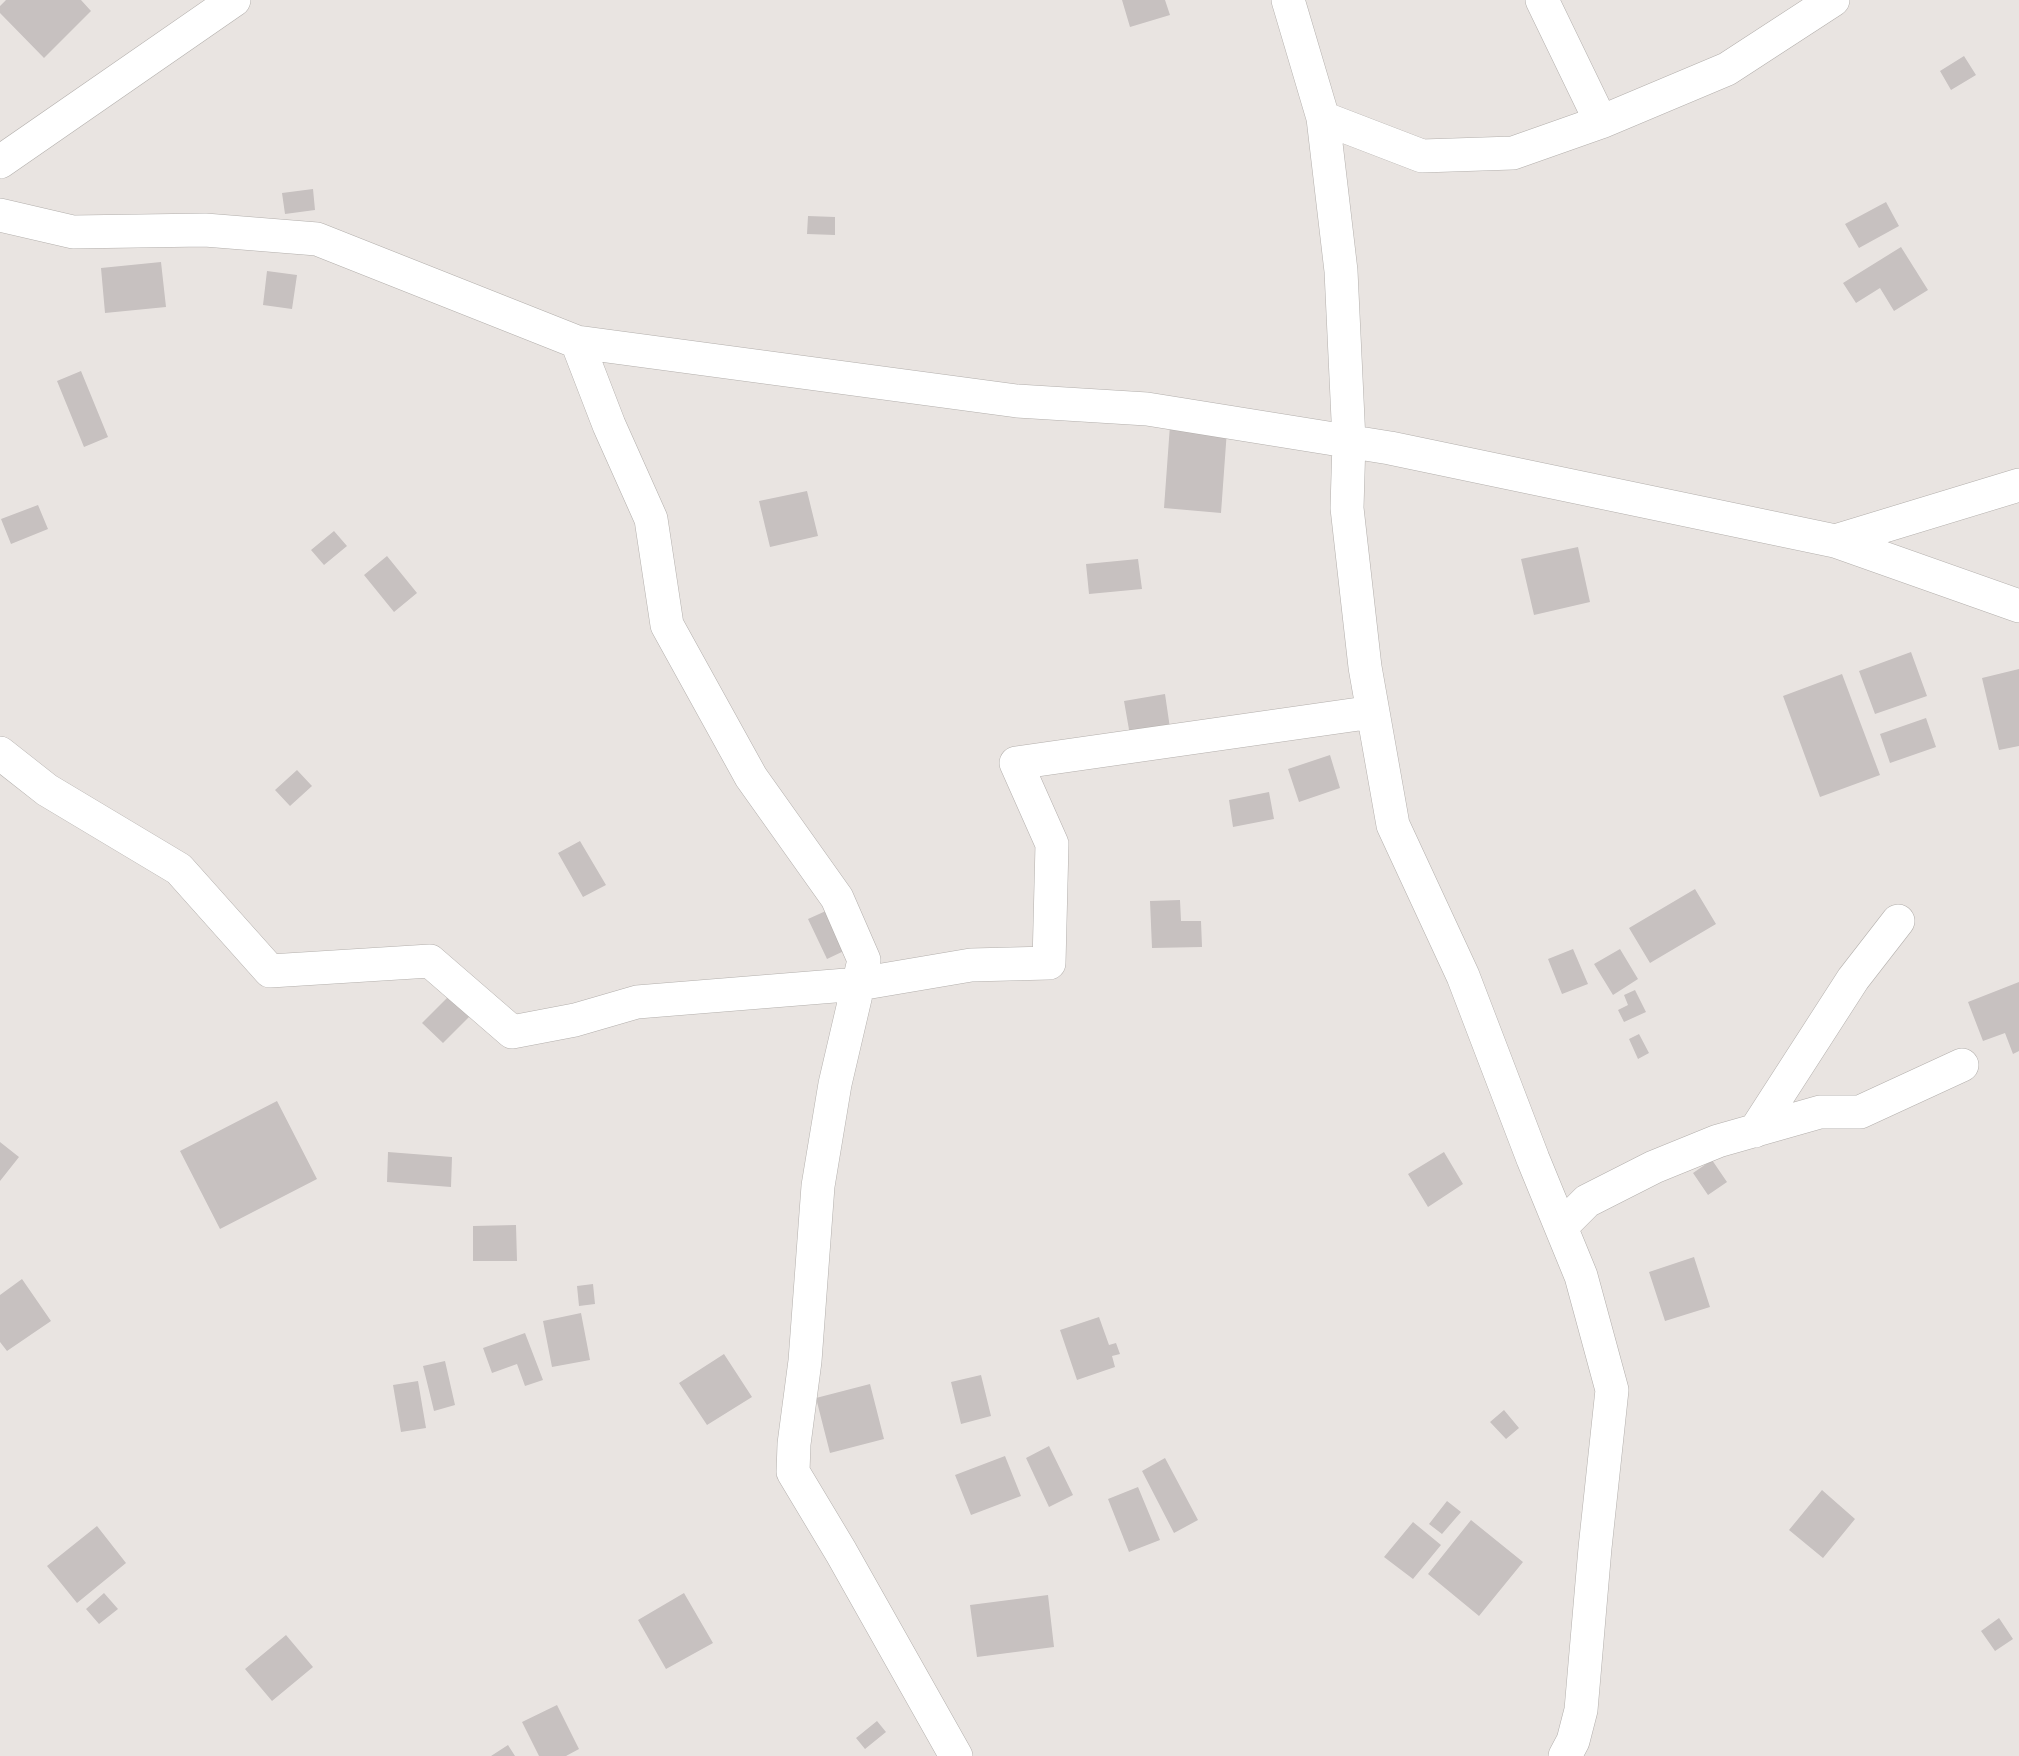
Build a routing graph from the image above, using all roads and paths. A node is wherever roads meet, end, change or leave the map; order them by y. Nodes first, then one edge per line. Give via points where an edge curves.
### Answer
1 (234, 0) edge
2 (1288, 0) edge
3 (1542, 0) edge
4 (1833, 0) edge
5 (1323, 118) junction
6 (1601, 122) junction
7 (0, 162) edge
8 (0, 215) edge
9 (577, 342) junction
10 (1349, 441) junction
11 (2019, 485) edge
12 (1835, 541) junction
13 (2019, 606) edge
14 (1373, 712) junction
15 (0, 753) edge
16 (1898, 921) dead end
17 (860, 984) junction
18 (1962, 1065) dead end
19 (1755, 1131) junction
20 (1561, 1227) junction
21 (956, 1756) edge
22 (1564, 1756) edge

1 - 7 street
2 - 5 street
3 - 6 street
4 - 6 street via 1727,69
5 - 6 street via 1422,156 1514,153
5 - 10 street via 1341,271
8 - 9 street via 74,232 205,230 317,238
9 - 10 street via 1017,401 1147,409
9 - 17 street via 651,519 667,625 751,777 837,898 864,960
10 - 12 street
10 - 14 street via 1347,508
11 - 12 street
12 - 13 street
14 - 17 street via 1016,763 1052,844 1049,963 971,965
14 - 20 street via 1393,825 1463,976
15 - 17 street via 47,790 179,869 270,971 430,961 512,1032 575,1020 637,1002
16 - 19 street via 1852,979
17 - 21 street via 835,1084 818,1186 793,1472
18 - 19 street via 1860,1112 1820,1112
19 - 20 street via 1718,1141 1654,1167 1587,1201
20 - 22 street via 1581,1276 1612,1390 1581,1710 1574,1741

